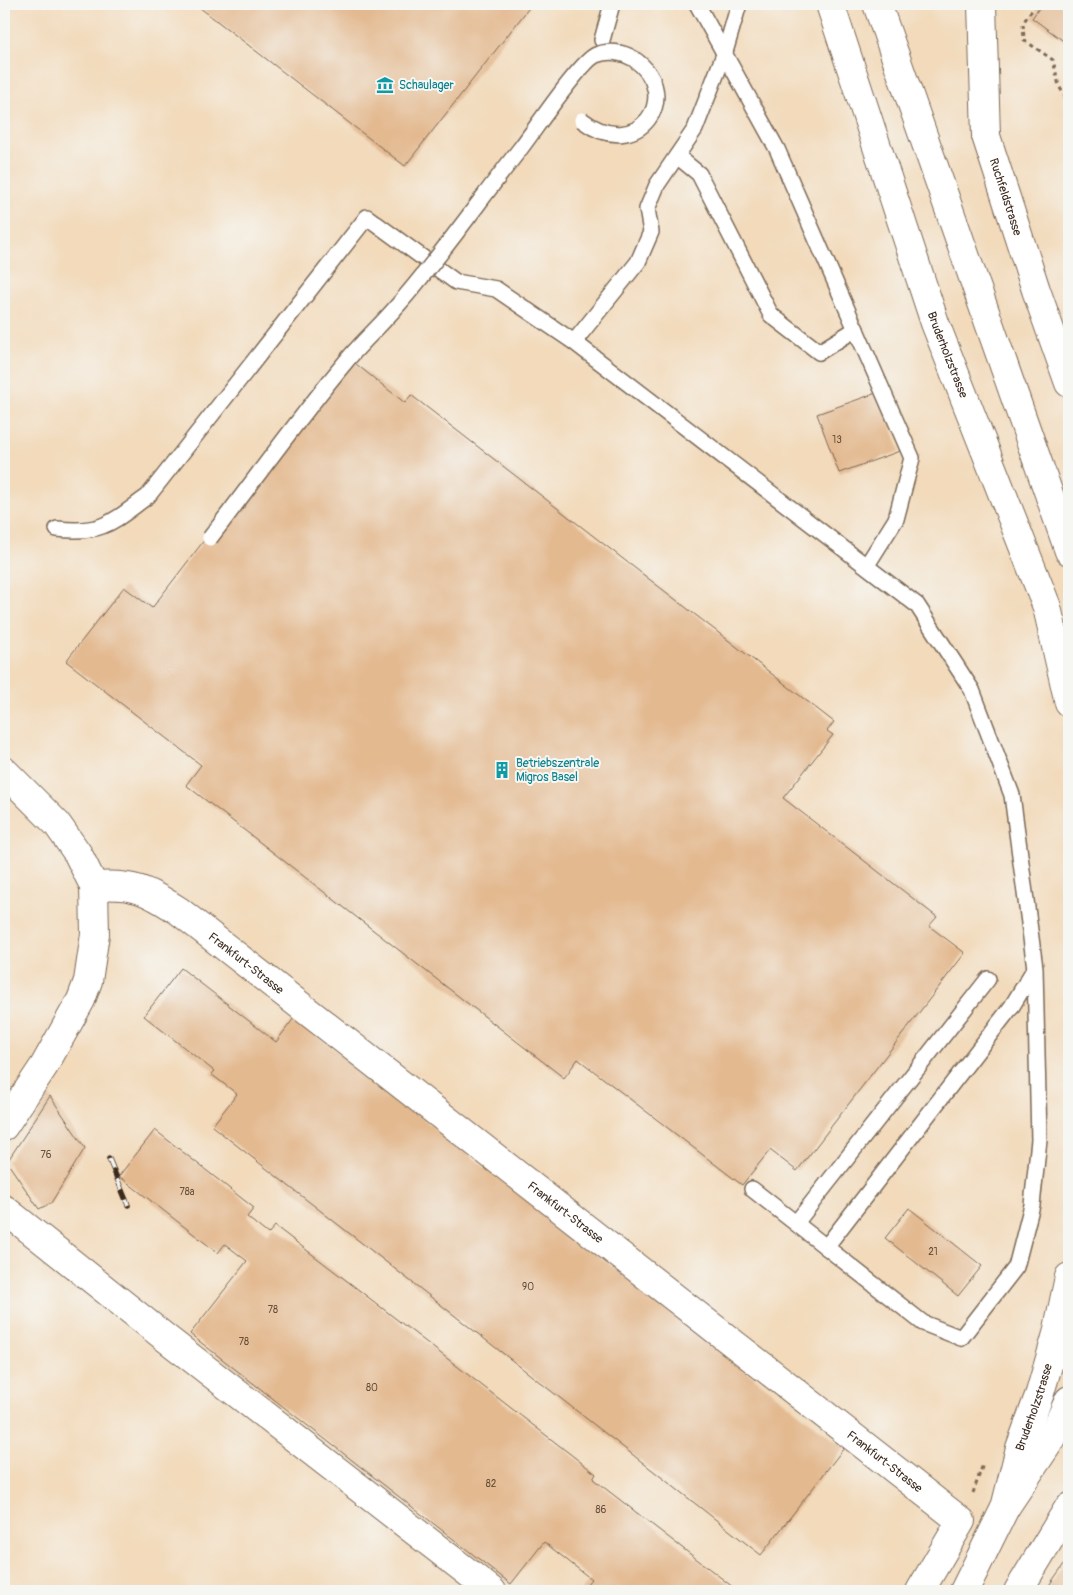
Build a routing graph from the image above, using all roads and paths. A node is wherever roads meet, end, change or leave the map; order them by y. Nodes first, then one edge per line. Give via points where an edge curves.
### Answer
1 (612, 4) edge
2 (697, 4) edge
3 (739, 4) edge
4 (781, 4) edge
5 (789, 4) edge
6 (830, 4) edge
7 (877, 4) edge
8 (982, 4) edge
9 (1036, 4) edge
10 (602, 40) dead end
11 (725, 52) junction
12 (1069, 104) edge
13 (582, 120) dead end
14 (677, 156) junction
15 (856, 329) junction
16 (574, 342) junction
17 (1069, 383) edge
18 (57, 529) dead end
19 (210, 538) dead end
20 (1069, 551) edge
21 (867, 565) junction
22 (1069, 703) edge
23 (4, 771) edge
24 (94, 886) junction
25 (1035, 968) junction
26 (988, 979) dead end
27 (4, 1126) edge
28 (752, 1189) dead end
29 (4, 1209) edge
30 (796, 1224) junction
31 (826, 1247) junction
32 (1069, 1276) edge
33 (1069, 1400) edge
34 (984, 1462) dead end
35 (1069, 1507) edge
36 (1005, 1508) junction
37 (961, 1522) junction
38 (492, 1591) edge
39 (920, 1591) edge
40 (964, 1591) edge
41 (1018, 1591) edge

1 - 10 lane
2 - 11 lane
3 - 11 lane
4 - 5 path via 782,7
6 - 22 street, Bruderholzstrasse via 935,323 1047,607
7 - 20 street
8 - 17 street, Ruchfeldstrasse via 986,136
9 - 12 path via 1023,23 1024,40 1052,60 1059,86
11 - 14 lane via 695,129
11 - 15 lane via 777,149
13 - 19 lane, bridge via 608,134 626,134 640,127 651,116 657,98 653,80 644,67 628,56 613,52 595,56 580,67 405,297 349,358
14 - 15 lane via 699,174 771,315 819,352
14 - 16 lane via 657,185 647,208 651,232 638,262
15 - 21 lane via 912,458 896,519
16 - 18 lane via 496,289 456,282 367,218 148,496 109,524 82,531
16 - 21 lane
21 - 25 lane via 917,606 972,690 1012,795
23 - 24 street via 57,824 78,854
24 - 27 street via 95,934 82,1000
24 - 37 street, Frankfurt-Strasse via 120,884 151,893 179,911
25 - 31 lane via 1012,1006
25 - 31 lane via 1039,1140 1032,1205 1016,1267 961,1338 923,1323
26 - 30 lane
28 - 30 lane
29 - 38 street
30 - 31 lane
32 - 36 street, Bruderholzstrasse via 1057,1334 1020,1448
33 - 36 street, Bruderholzstrasse via 1052,1438
34 - 37 path
35 - 41 street
36 - 40 street, Bruderholzstrasse
37 - 39 street

